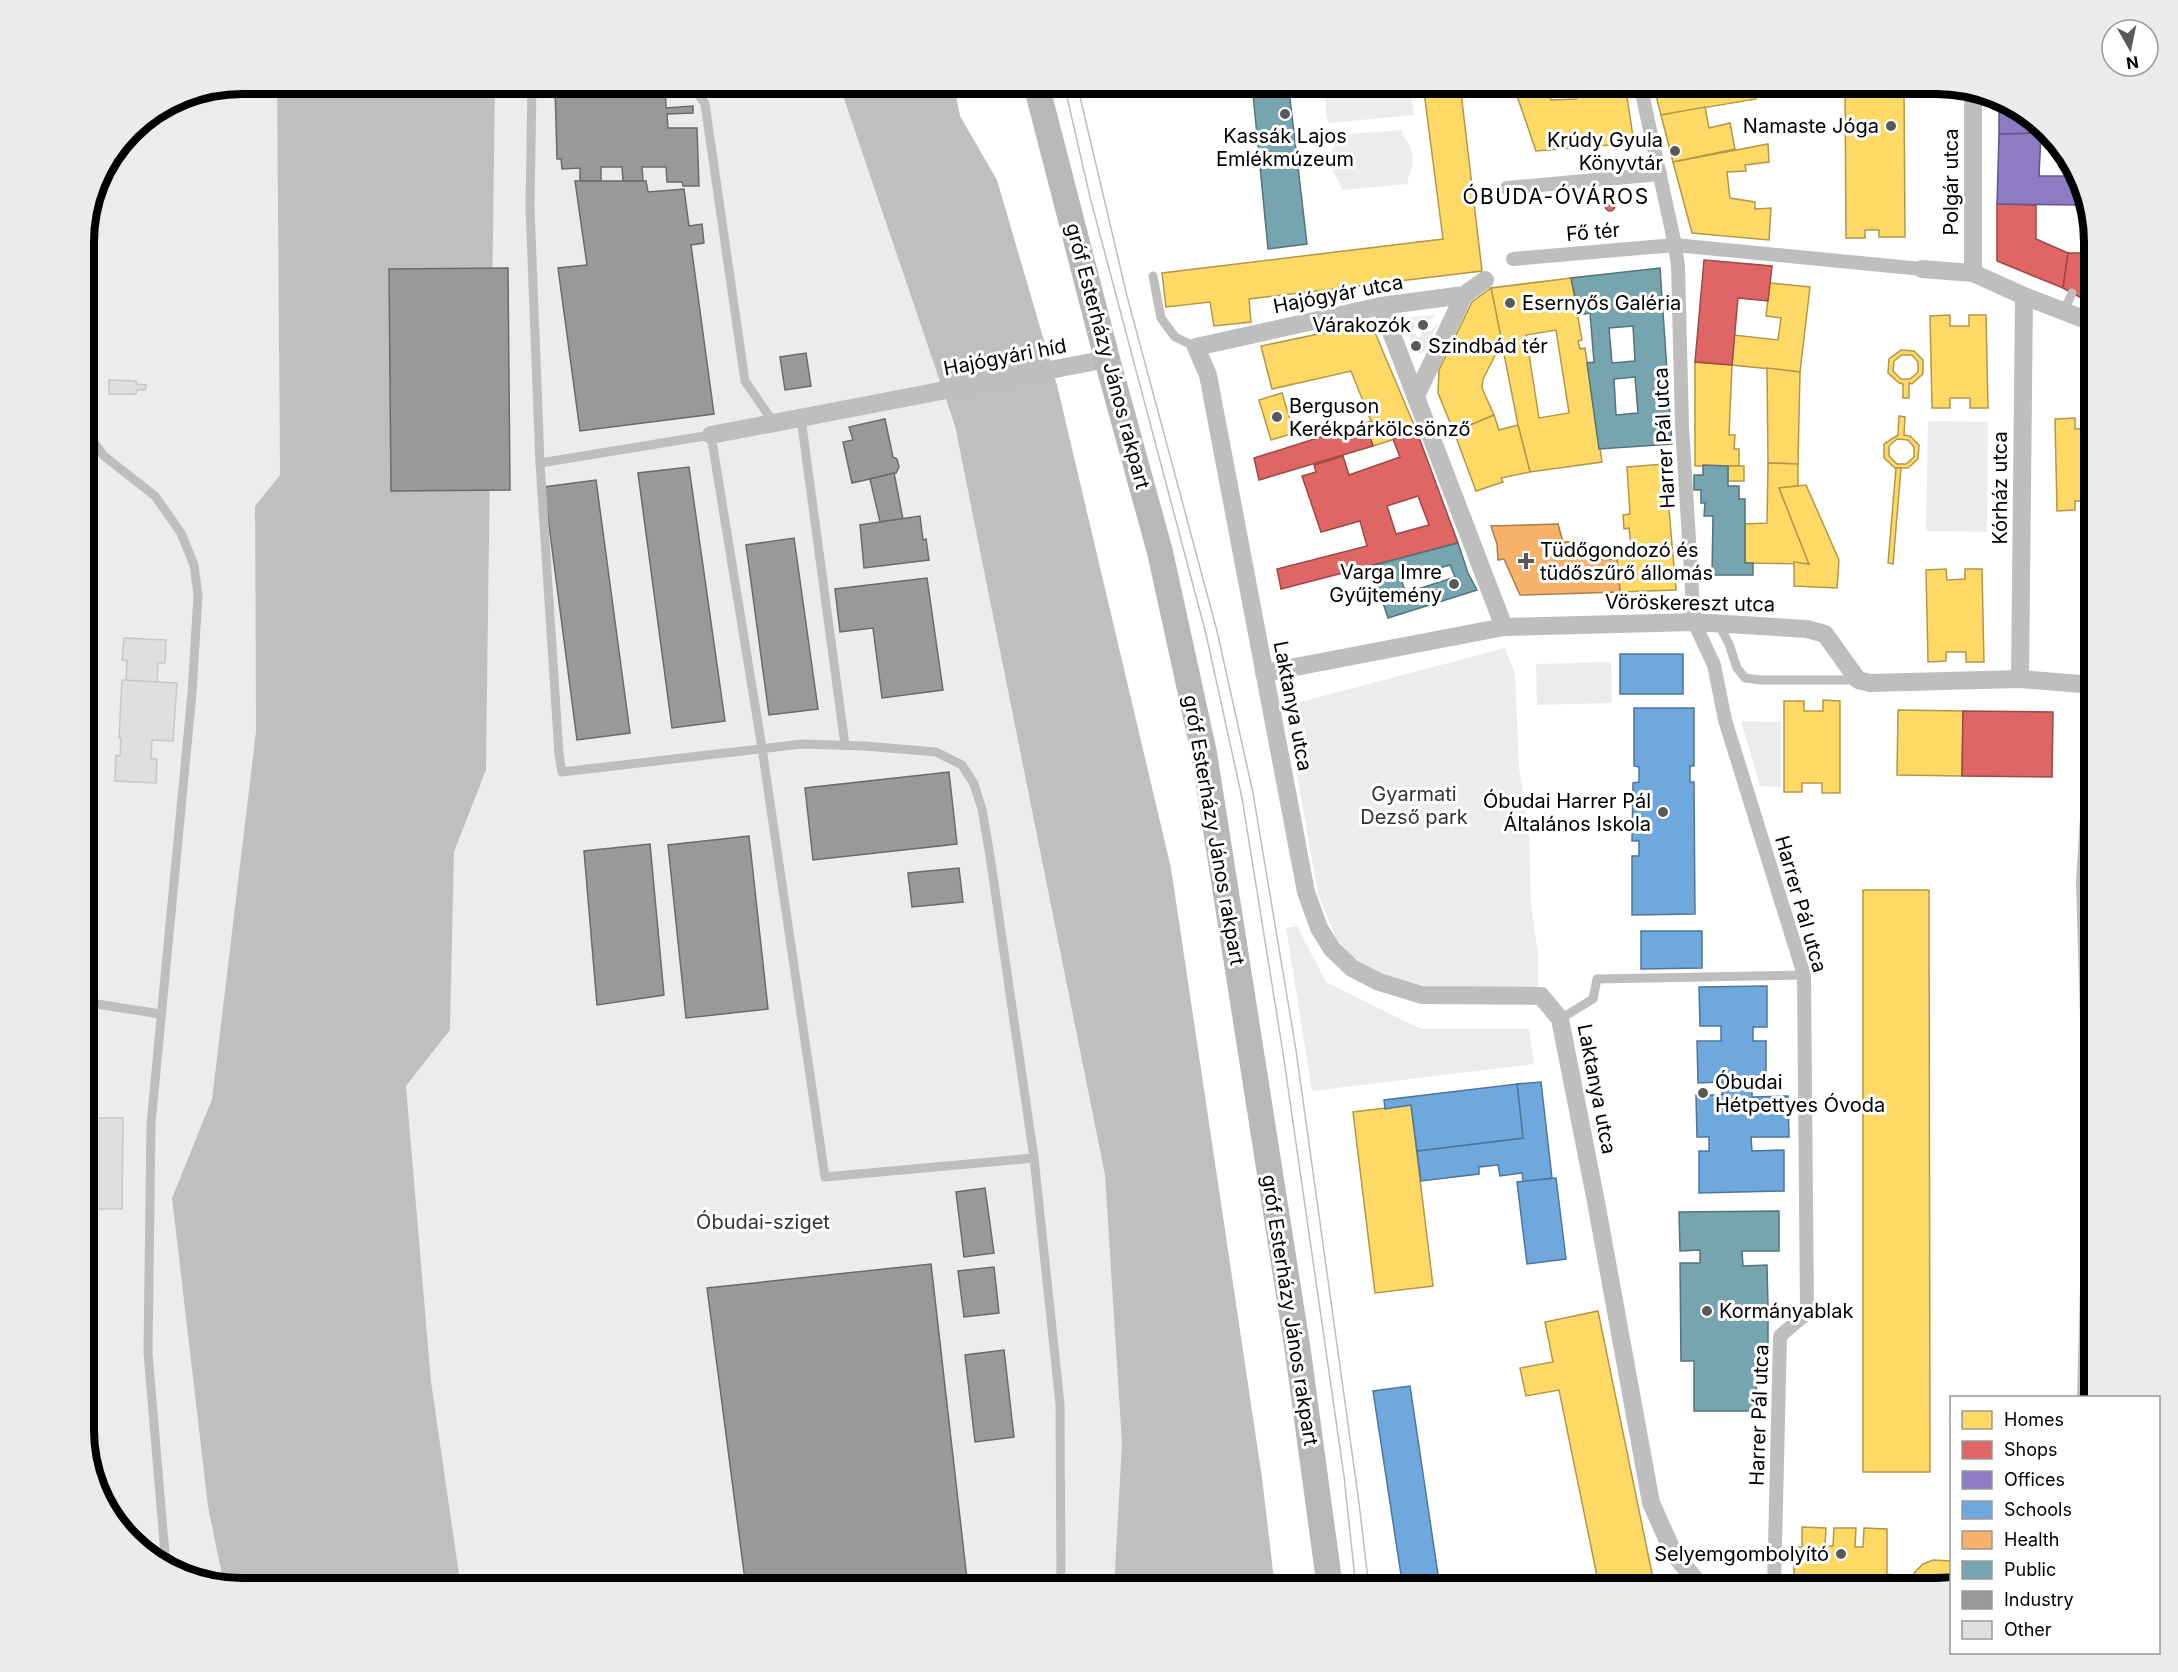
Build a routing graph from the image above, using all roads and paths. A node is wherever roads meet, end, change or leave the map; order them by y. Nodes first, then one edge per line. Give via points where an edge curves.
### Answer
1 (532, 94) edge
2 (698, 94) edge
3 (1039, 94) edge
4 (1642, 94) edge
5 (1973, 99) edge
6 (1660, 174) junction
7 (1507, 188) dead end
8 (1675, 245) junction
9 (1513, 258) dead end
10 (1922, 269) joint
11 (1973, 273) junction
12 (1154, 276) dead end
13 (1485, 280) dead end
14 (2072, 293) dead end
15 (1464, 295) junction
16 (2024, 296) junction
17 (1381, 306) junction
18 (2064, 311) junction
19 (2084, 319) edge
20 (1196, 347) junction
21 (1107, 359) junction
22 (1416, 396) junction
23 (801, 418) junction
24 (774, 423) junction
25 (711, 435) junction
26 (95, 444) edge
27 (540, 463) junction
28 (1694, 621) junction
29 (1718, 623) junction
30 (1504, 627) junction
31 (1264, 673) junction
32 (2020, 679) junction
33 (1858, 680) junction
34 (2084, 684) edge
35 (845, 745) junction
36 (762, 748) junction
37 (1804, 975) junction
38 (95, 1004) edge
39 (160, 1014) junction
40 (1560, 1019) junction
41 (1034, 1158) junction
42 (165, 1556) edge
43 (1061, 1578) edge
44 (1329, 1578) edge
45 (1694, 1578) edge
46 (1774, 1578) edge

1 - 27 lane via 530,207
2 - 24 lane via 705,104 745,381
3 - 21 main road, gróf Esterházy János rakpart
4 - 6 street
5 - 11 street, Polgár utca
6 - 7 street
6 - 8 street
8 - 9 street, Fő tér
8 - 10 street
8 - 28 street, Harrer Pál utca
10 - 11 street
11 - 16 street
12 - 20 lane via 1161,318 1175,337
13 - 15 street, Hajógyár utca
14 - 18 lane
15 - 17 street, Hajógyár utca
15 - 22 street
16 - 18 street
16 - 32 street, Kórház utca
17 - 20 street, Hajógyár utca
17 - 22 street
18 - 19 street
20 - 31 street, Laktanya utca via 1208,375
21 - 23 street, Hajógyári híd
21 - 44 main road, gróf Esterházy János rakpart via 1160,552 1204,753 1298,1352
22 - 30 street
23 - 24 street, Hajógyári híd
23 - 35 lane
24 - 25 street, Hajógyári híd
25 - 27 lane
25 - 36 lane
26 - 39 lane via 104,456 156,496 181,534 194,565 198,595
27 - 36 lane via 562,772
28 - 29 street, Vöröskereszt utca
28 - 30 street, Vöröskereszt utca
28 - 37 street, Harrer Pál utca via 1714,665 1725,720
29 - 33 street, Vöröskereszt utca via 1807,629 1825,634
29 - 33 lane via 1745,678
30 - 31 street, Vöröskereszt utca
31 - 40 street, Laktanya utca via 1306,892 1319,928 1332,949 1352,968 1422,996 1541,996
32 - 33 street
32 - 34 street
35 - 36 lane
35 - 41 lane via 936,752 962,765 974,784 990,856
36 - 41 lane via 825,1177
37 - 40 lane via 1596,979 1593,999
37 - 46 street, Harrer Pál utca via 1807,1313 1780,1336
38 - 39 lane
39 - 42 lane via 151,1124 148,1353
40 - 45 street, Laktanya utca via 1651,1503 1674,1554
41 - 43 lane via 1060,1404

